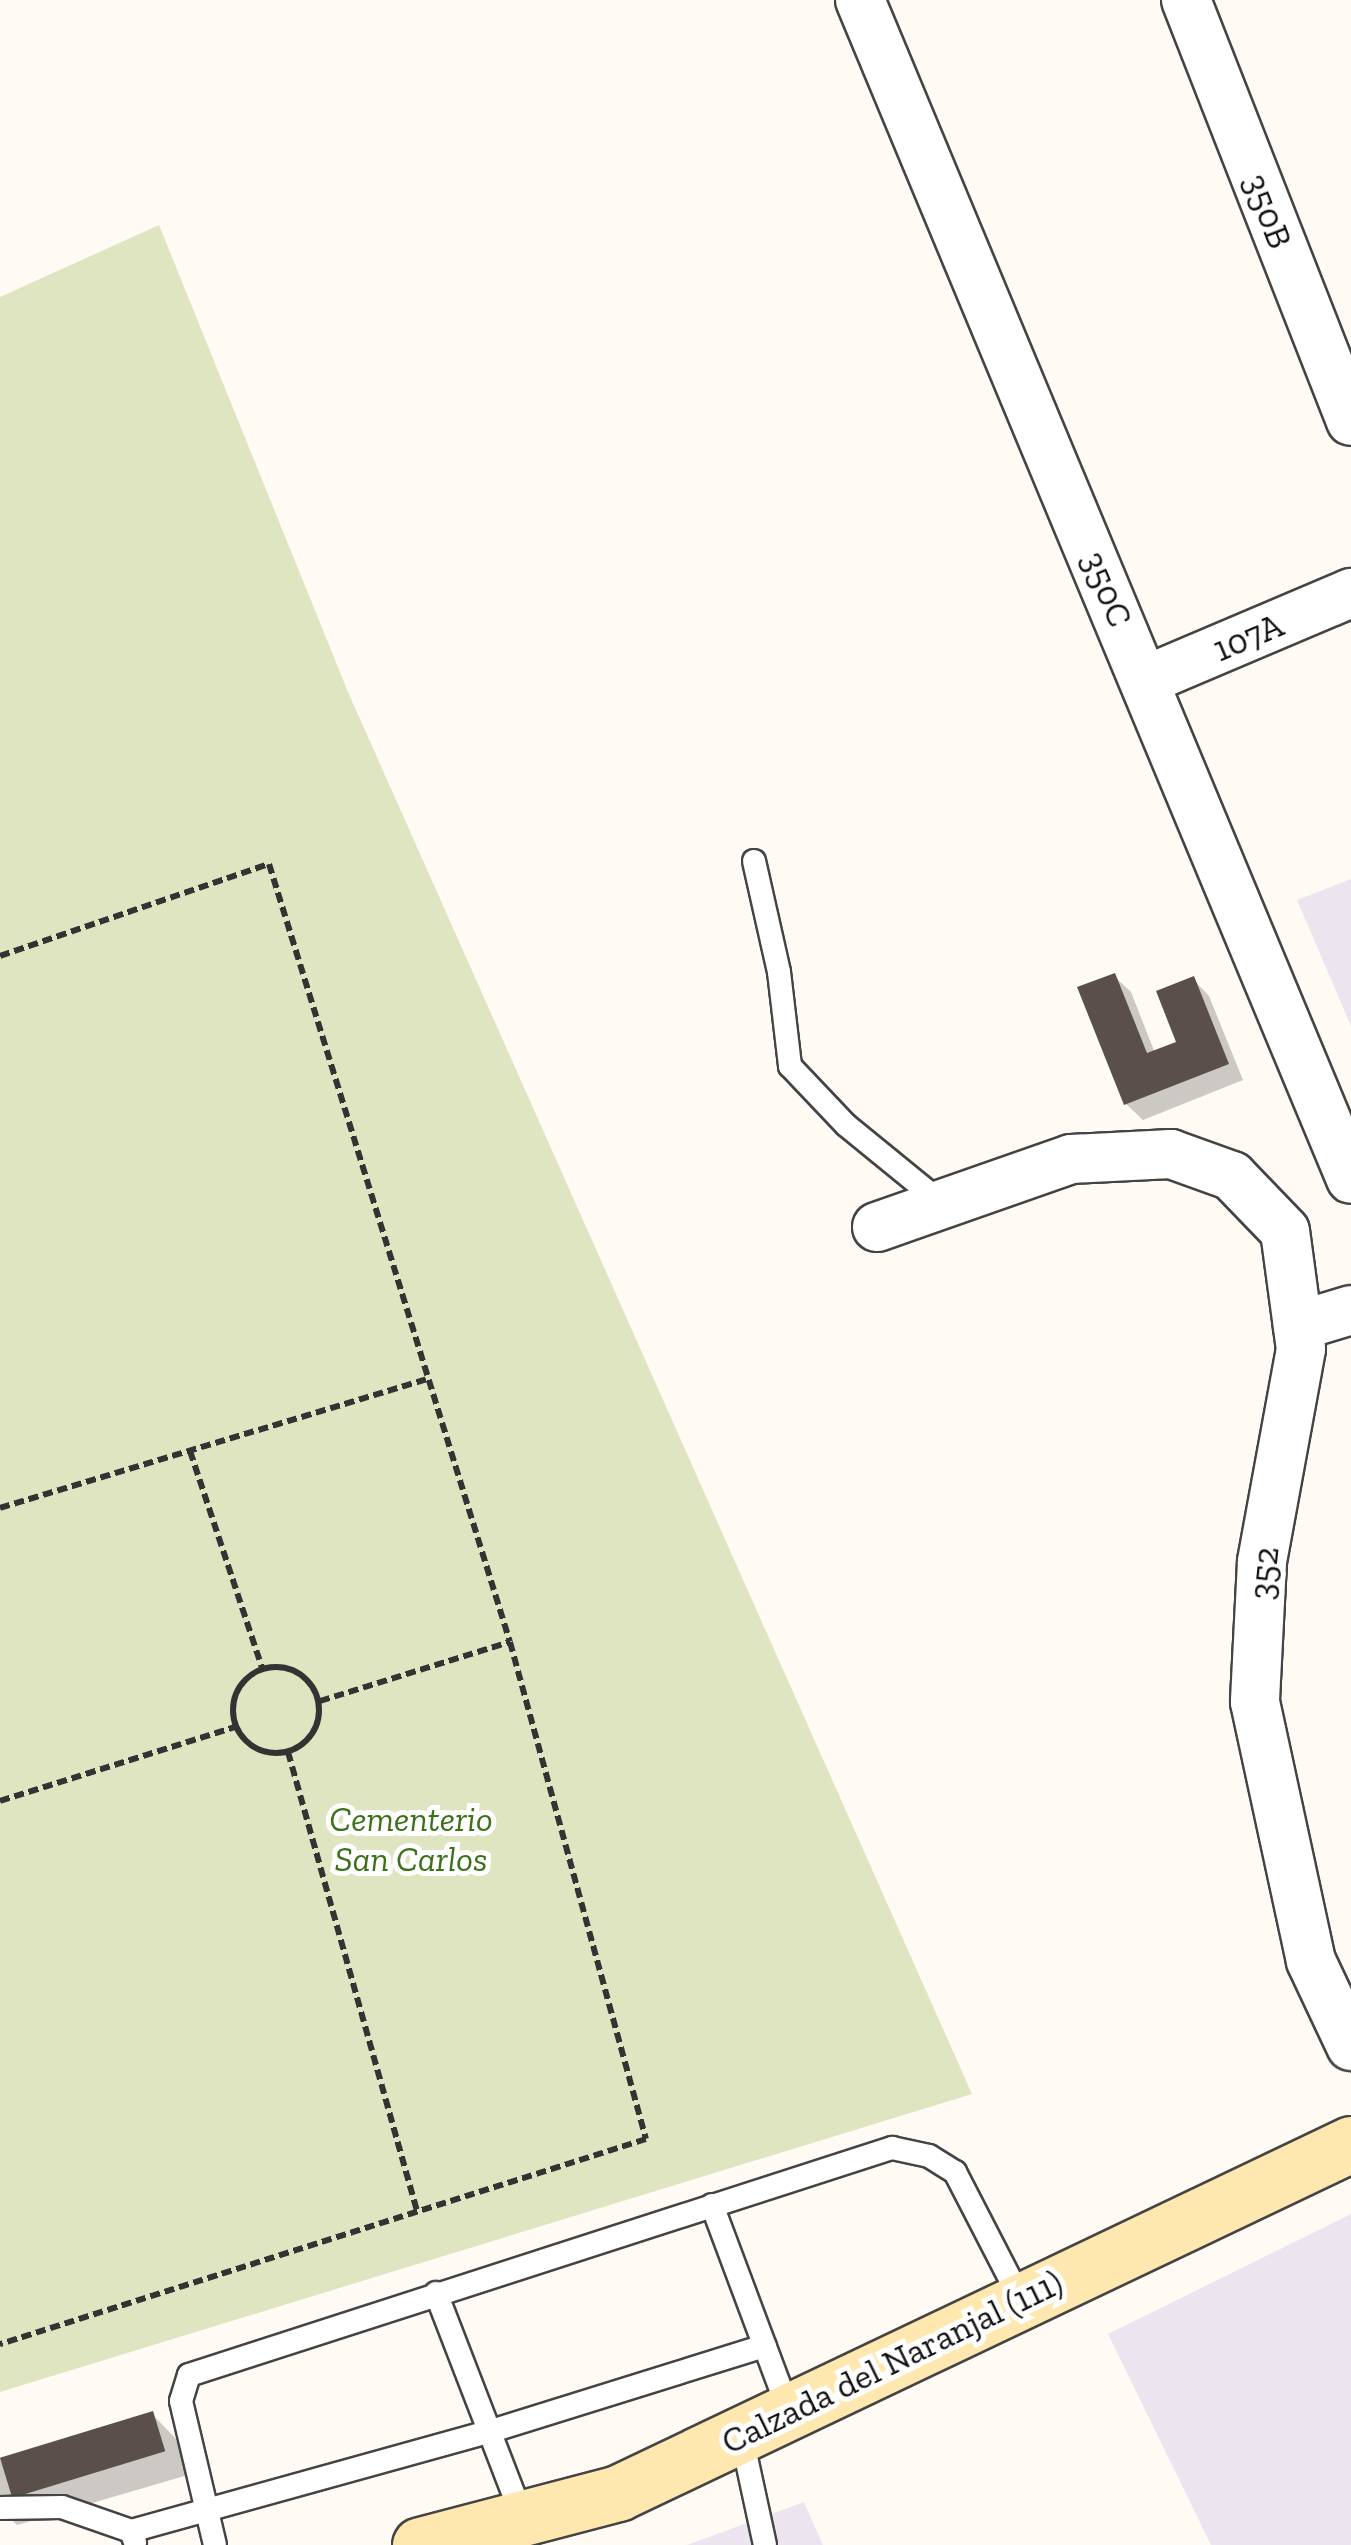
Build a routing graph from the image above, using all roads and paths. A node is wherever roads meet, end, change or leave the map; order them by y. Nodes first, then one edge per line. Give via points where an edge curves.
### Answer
1 (860, 0) edge
2 (1186, 0) edge
3 (1351, 421) edge
4 (1351, 593) edge
5 (1146, 680) junction
6 (754, 861) dead end
7 (0, 956) edge
8 (1351, 1180) edge
9 (943, 1204) junction
10 (877, 1227) dead end
11 (1351, 1310) edge
12 (1298, 1326) junction
13 (426, 1379) junction
14 (190, 1450) junction
15 (0, 1508) edge
16 (510, 1642) junction
17 (262, 1667) junction
18 (320, 1701) junction
19 (235, 1727) junction
20 (288, 1752) junction
21 (0, 1801) edge
22 (1351, 2046) edge
23 (1351, 2144) edge
24 (712, 2205) junction
25 (416, 2212) junction
26 (436, 2293) junction
27 (1021, 2300) junction
28 (0, 2344) edge
29 (765, 2346) junction
30 (765, 2423) junction
31 (485, 2433) junction
32 (0, 2508) edge
33 (207, 2511) junction
34 (523, 2518) junction
35 (133, 2538) edge
36 (215, 2545) edge
37 (420, 2545) edge
38 (765, 2545) edge

1 - 5 street, 350C
2 - 3 street, 350B
4 - 5 street, 107A
5 - 8 street, 350C
6 - 9 lane via 780,972 790,1066 846,1124
7 - 13 path via 269,864
9 - 10 street
9 - 12 street, 352 via 1071,1160 1171,1154 1232,1176 1285,1231
11 - 12 street
12 - 22 street, 352 via 1301,1349 1262,1562 1256,1702 1312,1961
13 - 14 path
13 - 16 path
14 - 15 path
14 - 17 path
16 - 18 path
16 - 25 path via 646,2139
17 - 18 path via 299,1671
17 - 19 path via 241,1681 232,1704
18 - 20 path via 319,1723 307,1742
19 - 20 path via 257,1750
19 - 21 path
20 - 25 path
23 - 27 main road, Calzada del Naranjal (111)
24 - 26 lane
24 - 27 lane via 892,2148 930,2156 955,2172
24 - 29 lane
25 - 28 path
26 - 31 lane
26 - 33 lane via 189,2375 180,2401
27 - 30 main road, Calzada del Naranjal (111)
29 - 30 lane
29 - 31 lane
30 - 34 main road, Calzada del Naranjal (111) via 618,2493
30 - 38 lane
31 - 33 lane
31 - 34 lane
32 - 35 lane via 62,2507
33 - 35 lane
33 - 36 lane
34 - 37 main road, Calzada del Naranjal (111)

